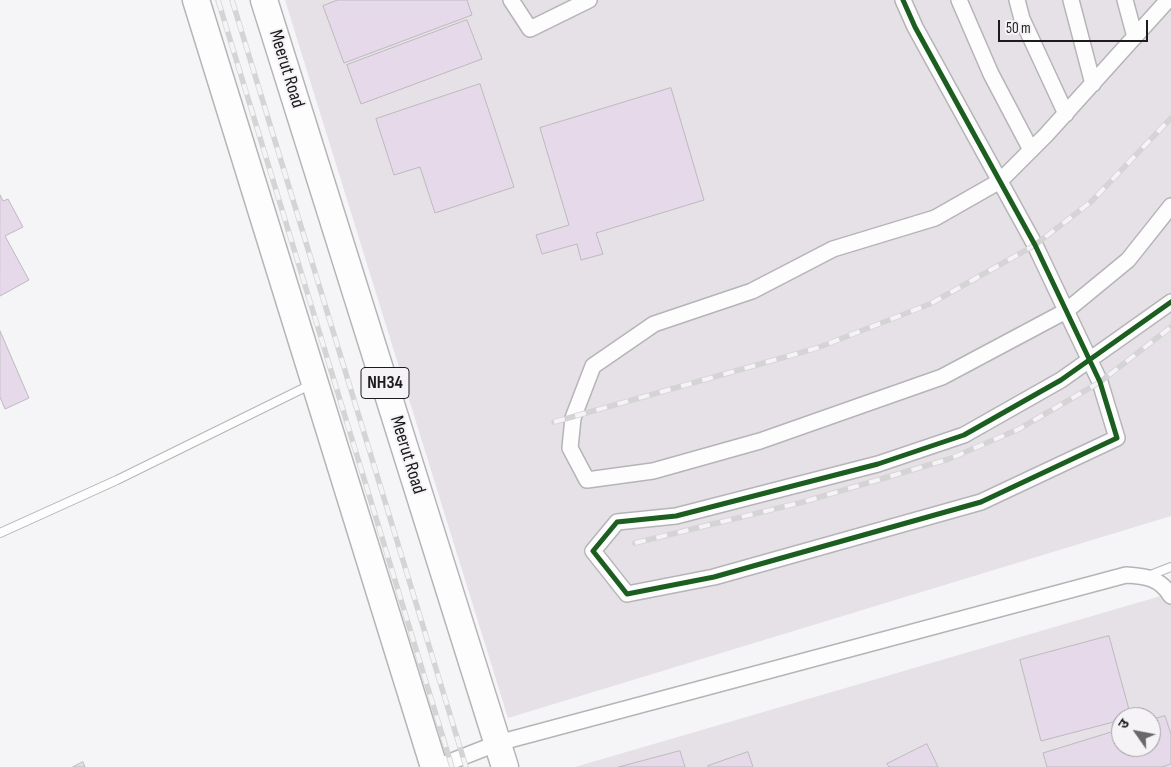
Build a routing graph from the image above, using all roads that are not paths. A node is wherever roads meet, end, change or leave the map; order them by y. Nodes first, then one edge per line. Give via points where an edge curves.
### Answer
1 (196, 0) edge
2 (264, 0) edge
3 (510, 0) edge
4 (590, 0) edge
5 (904, 0) edge
6 (959, 0) edge
7 (1017, 0) edge
8 (1071, 0) edge
9 (1125, 0) edge
10 (1168, 0) edge
11 (1135, 37) junction
12 (1092, 84) junction
13 (1066, 114) junction
14 (1031, 150) junction
15 (1000, 181) junction
16 (1171, 206) edge
17 (1171, 302) edge
18 (1066, 311) junction
19 (1090, 361) junction
20 (314, 383) junction
21 (0, 533) edge
22 (1171, 566) edge
23 (1148, 576) junction
24 (1171, 596) edge
25 (502, 755) edge
26 (436, 767) edge

1 - 20 highway
2 - 25 highway, Meerut Road / NH34
3 - 4 street via 530,29
5 - 15 street via 915,27
6 - 14 street via 991,74
7 - 13 street via 1022,19
8 - 12 street
9 - 11 street
10 - 11 street
11 - 12 street
12 - 13 street
13 - 14 street
14 - 15 street
15 - 18 street
15 - 18 street via 935,218 833,249 752,291 654,324 593,366 573,418 570,448 587,480 662,468 760,441 942,377
16 - 18 street via 1128,260
17 - 19 street
18 - 19 street
19 - 19 street via 1117,438 981,502 714,577 627,594 593,551 617,522 676,516 878,464 964,435
20 - 21 lane via 117,480
20 - 26 highway
22 - 23 lane
23 - 24 street via 1166,587
23 - 25 street via 1116,577
25 - 26 street

